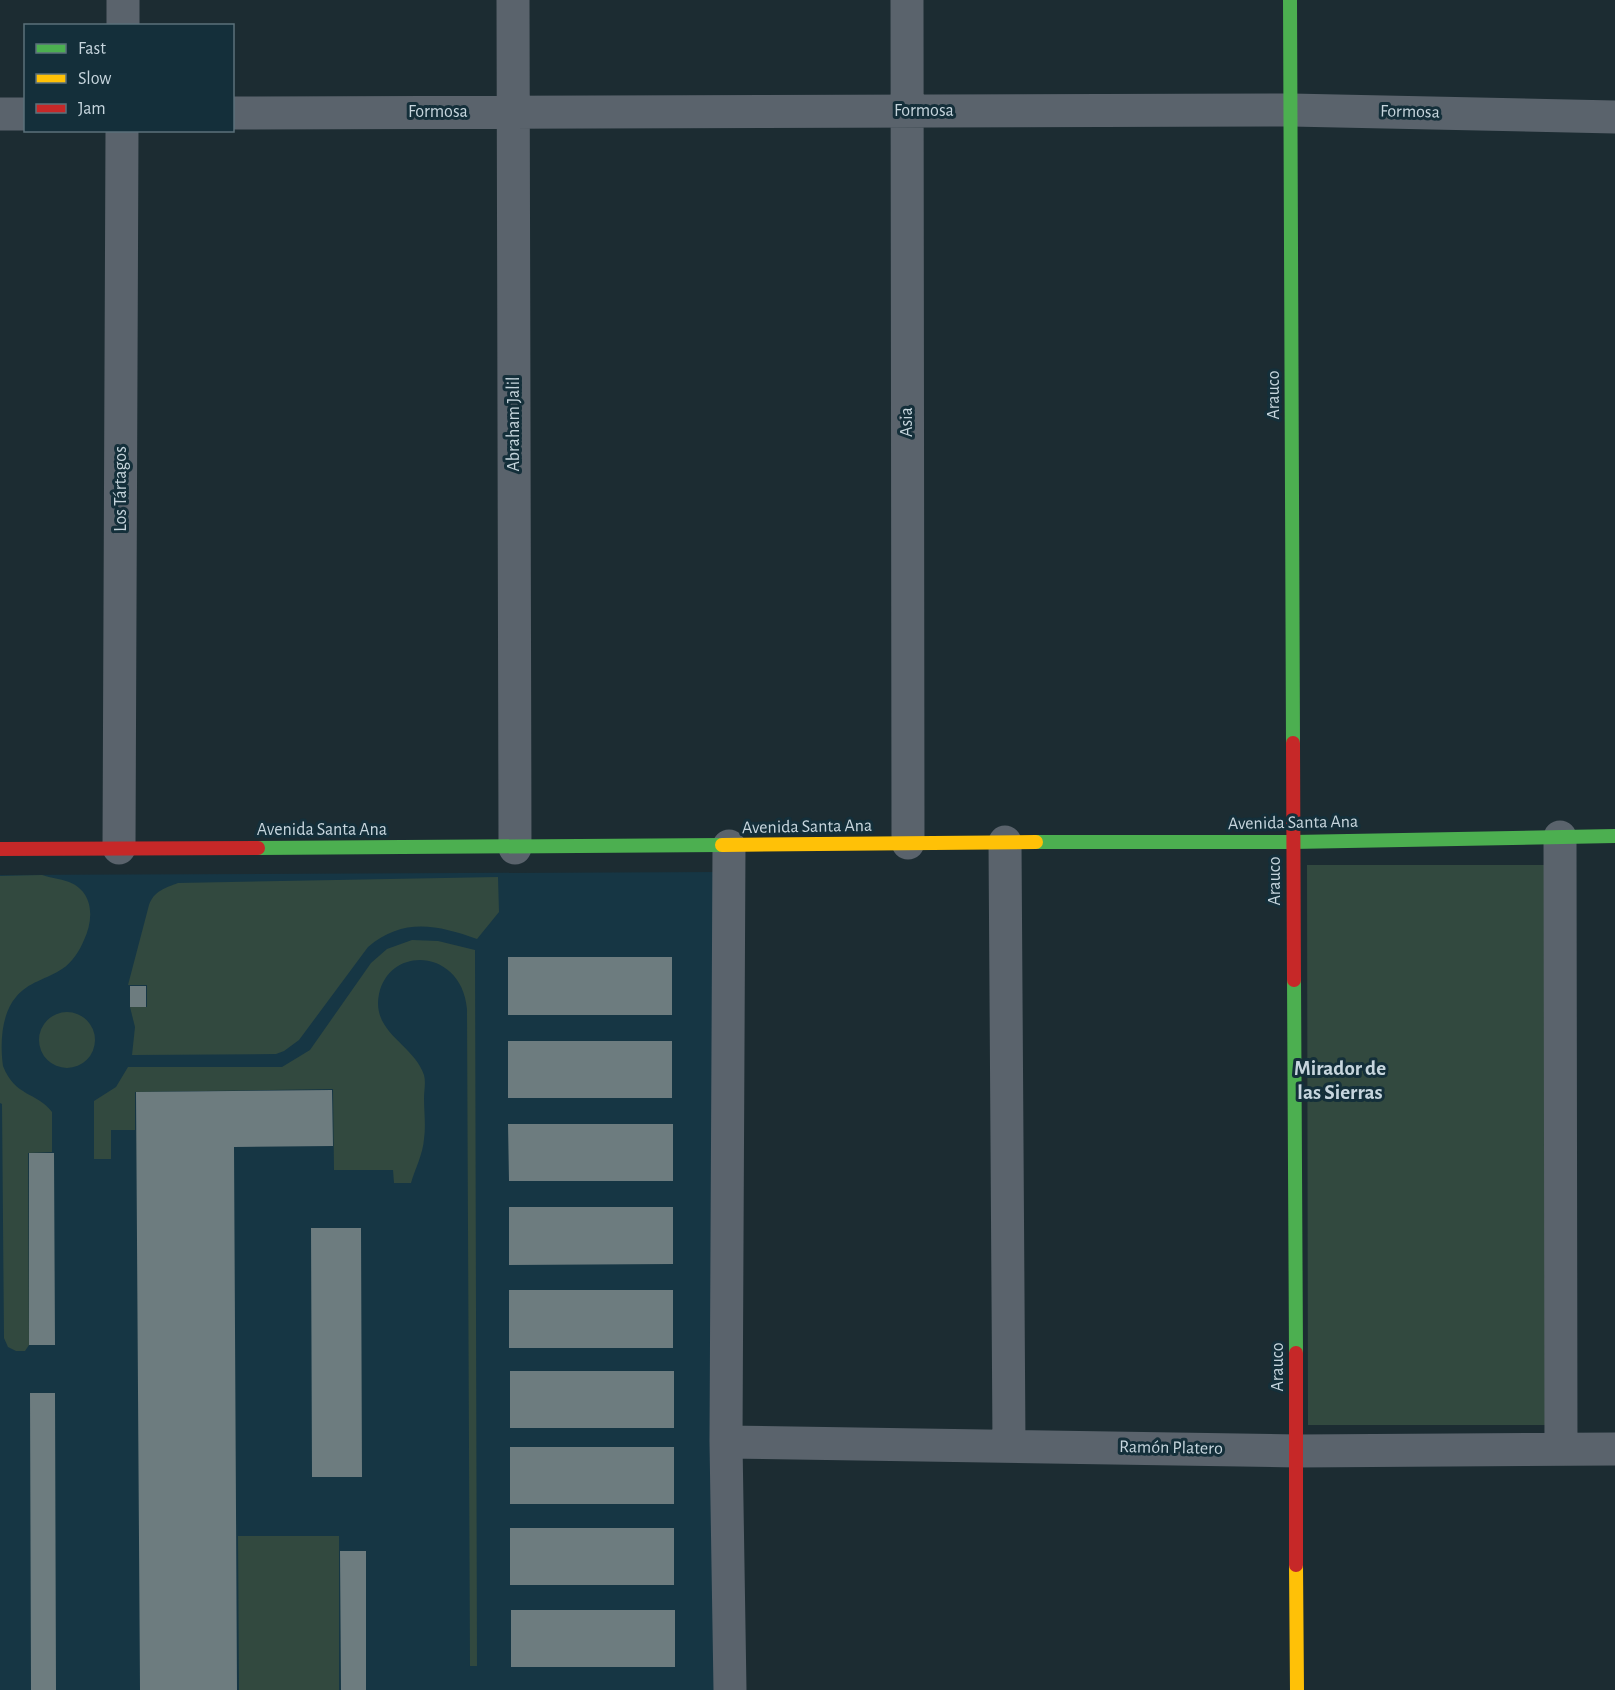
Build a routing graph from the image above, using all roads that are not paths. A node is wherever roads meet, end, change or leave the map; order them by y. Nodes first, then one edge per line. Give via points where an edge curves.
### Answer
1 (123, 0) edge
2 (513, 0) edge
3 (907, 0) edge
4 (1290, 0) edge
5 (123, 24) edge
6 (1291, 110) junction
7 (907, 111) junction
8 (513, 112) junction
9 (234, 113) edge
10 (0, 114) edge
11 (24, 114) edge
12 (1615, 117) edge
13 (122, 132) edge
14 (1615, 836) edge
15 (1560, 837) junction
16 (1005, 842) junction
17 (1293, 842) junction
18 (908, 843) junction
19 (729, 846) junction
20 (120, 848) junction
21 (515, 848) junction
22 (0, 849) edge
23 (726, 1442) junction
24 (1009, 1445) junction
25 (1561, 1449) junction
26 (1615, 1449) edge
27 (1296, 1451) junction
28 (730, 1690) edge
29 (1297, 1690) edge

1 - 5 street
2 - 8 street, Abraham Jalil
3 - 7 street, Asia
4 - 6 street, Arauco
6 - 7 street, Formosa
6 - 12 street, Formosa
6 - 17 street, Arauco
7 - 8 street, Formosa
7 - 18 street, Asia
8 - 9 street, Formosa
8 - 21 street, Abraham Jalil
10 - 11 street
13 - 20 street, Los Tártagos
14 - 15 street, Avenida Santa Ana
15 - 17 street, Avenida Santa Ana
15 - 25 street
16 - 17 street, Avenida Santa Ana
16 - 18 street, Avenida Santa Ana
16 - 24 street
17 - 27 street, Arauco
18 - 19 street, Avenida Santa Ana
19 - 21 street, Avenida Santa Ana
19 - 23 street
20 - 21 street, Avenida Santa Ana
20 - 22 street, Avenida Santa Ana
23 - 24 street, Ramón Platero
23 - 28 street
24 - 27 street, Ramón Platero
25 - 26 street, Ramón Platero
25 - 27 street, Ramón Platero
27 - 29 street, Arauco

